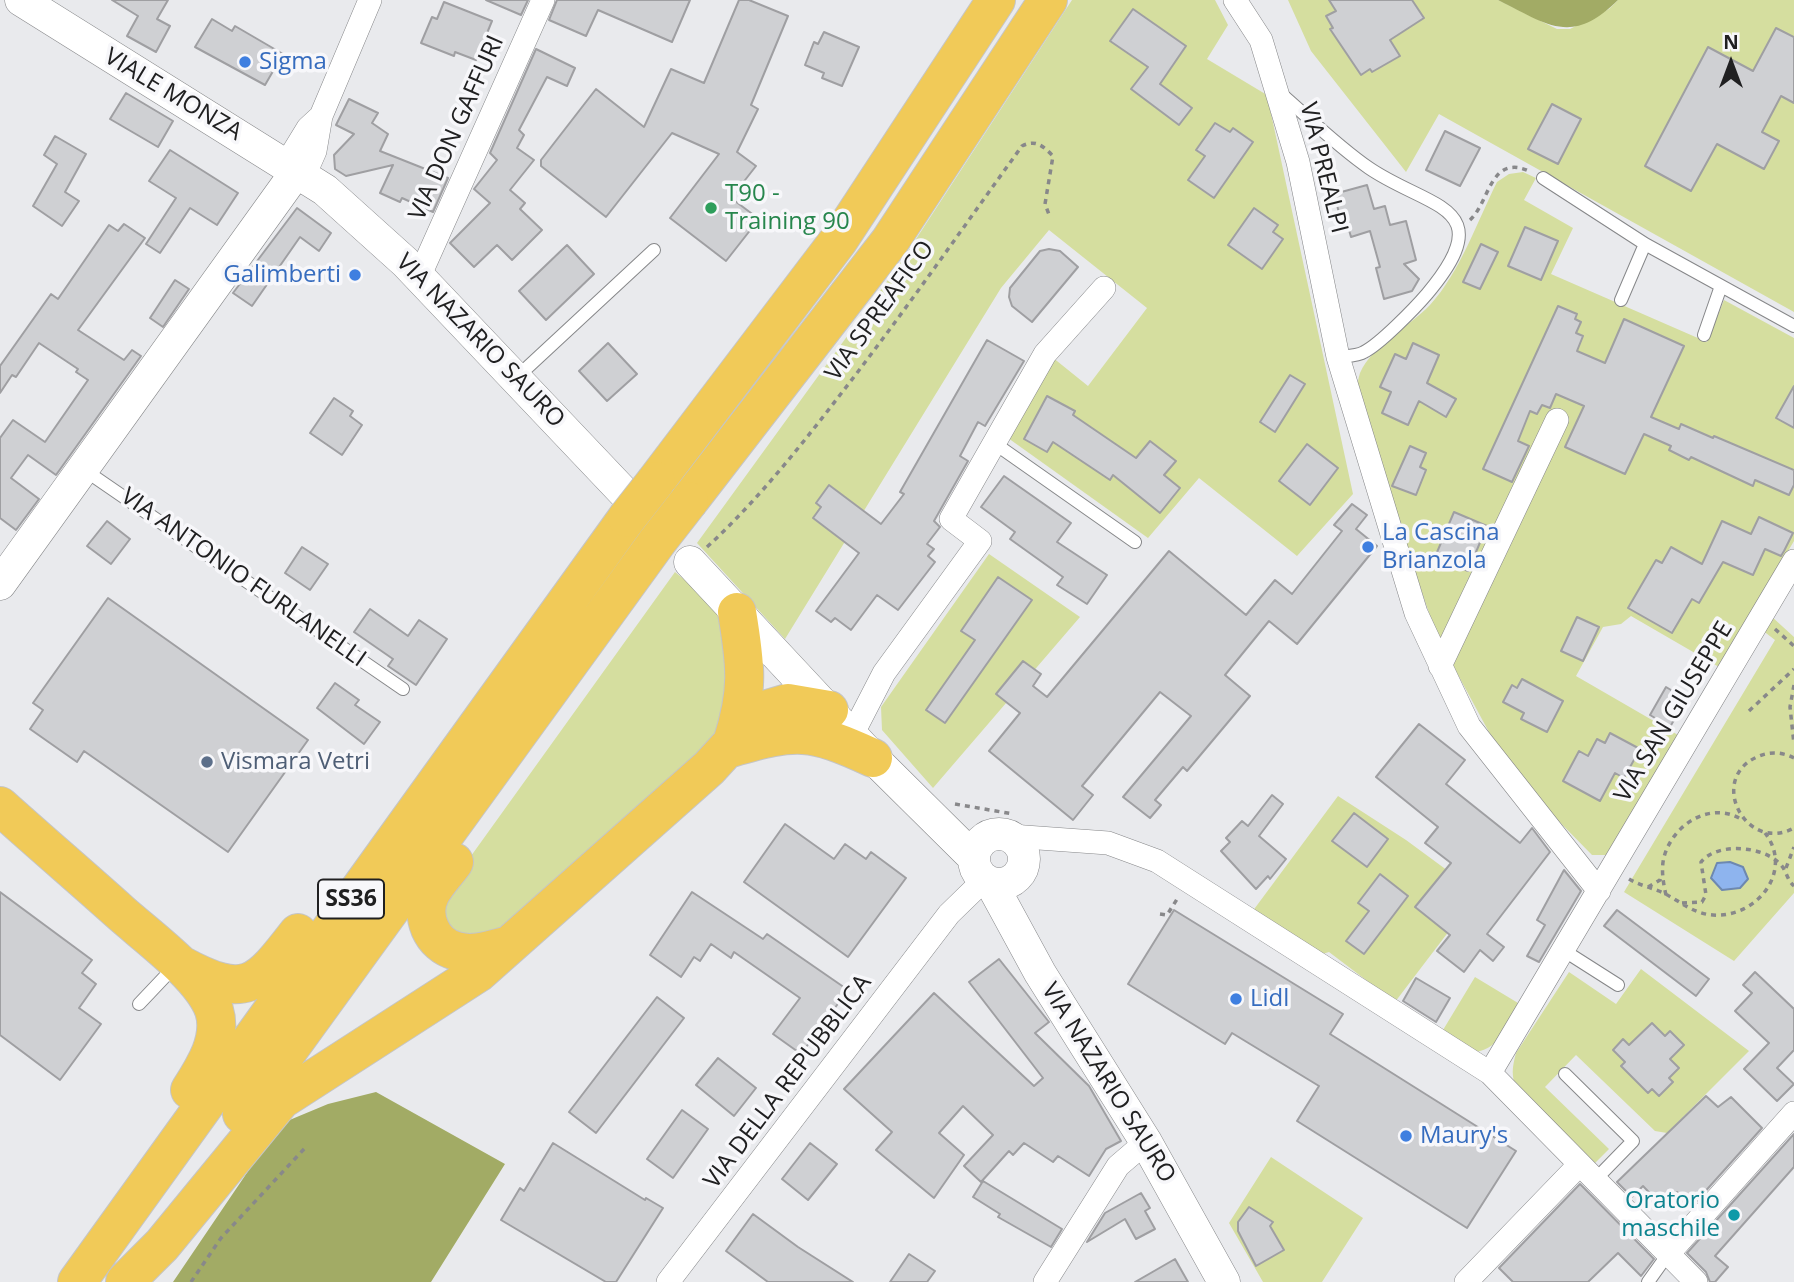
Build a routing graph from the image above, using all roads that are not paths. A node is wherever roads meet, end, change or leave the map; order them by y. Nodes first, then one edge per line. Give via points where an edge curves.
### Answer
1 (21, 0) edge
2 (370, 0) edge
3 (543, 0) edge
4 (996, 0) edge
5 (1048, 0) edge
6 (1235, 0) edge
7 (1276, 90) junction
8 (303, 175) junction
9 (1542, 178) road end
10 (1645, 244) junction
11 (654, 250) dead end
12 (419, 277) junction
13 (1721, 286) junction
14 (1104, 288) dead end
15 (1621, 300) dead end
16 (1794, 326) edge
17 (1704, 335) dead end
18 (1338, 357) junction
19 (516, 379) junction
20 (1557, 420) dead end
21 (994, 443) junction
22 (83, 468) junction
23 (637, 499) junction
24 (1135, 542) dead end
25 (1794, 561) edge
26 (690, 562) road end
27 (0, 584) edge
28 (737, 612) junction
29 (569, 664) junction
30 (1440, 666) junction
31 (403, 689) dead end
32 (833, 718) junction
33 (780, 734) junction
34 (731, 748) junction
35 (0, 806) edge
36 (412, 813) junction
37 (995, 862) junction
38 (1600, 891) junction
39 (506, 946) junction
40 (1563, 950) junction
41 (177, 963) junction
42 (1618, 985) dead end
43 (139, 1004) dead end
44 (1490, 1073) junction
45 (1565, 1074) dead end
46 (1794, 1113) edge
47 (1146, 1142) junction
48 (1587, 1173) junction
49 (1668, 1254) junction
50 (51, 1282) edge
51 (77, 1282) edge
52 (118, 1282) edge
53 (125, 1282) edge
54 (668, 1282) edge
55 (1045, 1282) edge
56 (1224, 1282) edge
57 (1466, 1282) edge
58 (1648, 1282) edge
59 (1696, 1282) edge

1 - 8 main road, VIALE MONZA
2 - 8 street via 321,116 308,128
3 - 12 street, VIA DON GAFFURI
4 - 23 highway, SS36 via 838,241
5 - 29 highway, SS36, bridge via 890,241 657,542
6 - 7 street, VIA PREALPI via 1261,40
7 - 18 street, VIA PREALPI via 1298,162
7 - 18 lane via 1368,167 1449,211 1458,226 1459,245 1447,270 1420,302 1364,353
8 - 12 main road, VIA NAZARIO SAURO via 373,231
8 - 22 main road
9 - 10 lane
10 - 13 lane
10 - 15 lane
11 - 19 lane
12 - 19 main road, VIA NAZARIO SAURO
13 - 16 lane
13 - 17 lane
14 - 21 street via 1045,354
18 - 30 street, VIA PREALPI via 1416,613
19 - 23 main road, VIA NAZARIO SAURO
20 - 30 street
21 - 24 lane
21 - 32 street via 950,519 980,541 884,673
22 - 27 main road
22 - 31 lane, VIA ANTONIO FURLANELLI
23 - 36 highway, SS36
25 - 38 street, VIA SAN GIUSEPPE
26 - 28 main road
28 - 32 main road
28 - 34 highway via 746,686
29 - 39 highway via 566,697 553,729 430,894 426,911 428,926 444,946 470,953
29 - 52 highway, SS36
30 - 38 street, VIA PREALPI via 1469,726
32 - 33 highway
32 - 33 highway via 827,738
32 - 34 highway via 788,704 768,709
32 - 37 main road via 944,827
33 - 34 highway
34 - 39 highway
35 - 41 highway
36 - 41 highway via 369,843 268,972 252,981 226,984
36 - 51 highway, SS36
37 - 44 street via 1062,842 1126,847 1189,880
37 - 47 main road, VIA NAZARIO SAURO via 1016,926 1040,973
37 - 54 street, VIA DELLA REPUBBLICA via 949,914
38 - 40 street, VIA SAN GIUSEPPE
39 - 53 highway via 478,974 281,1100 162,1245
40 - 42 lane
40 - 44 street, VIA SAN GIUSEPPE
41 - 43 lane
41 - 50 highway via 214,1010 216,1026 206,1064
44 - 48 street
45 - 48 lane via 1633,1141
46 - 49 street
47 - 55 street via 1118,1166
47 - 56 main road, VIA NAZARIO SAURO
48 - 49 street
48 - 57 street
49 - 58 lane
49 - 59 street

